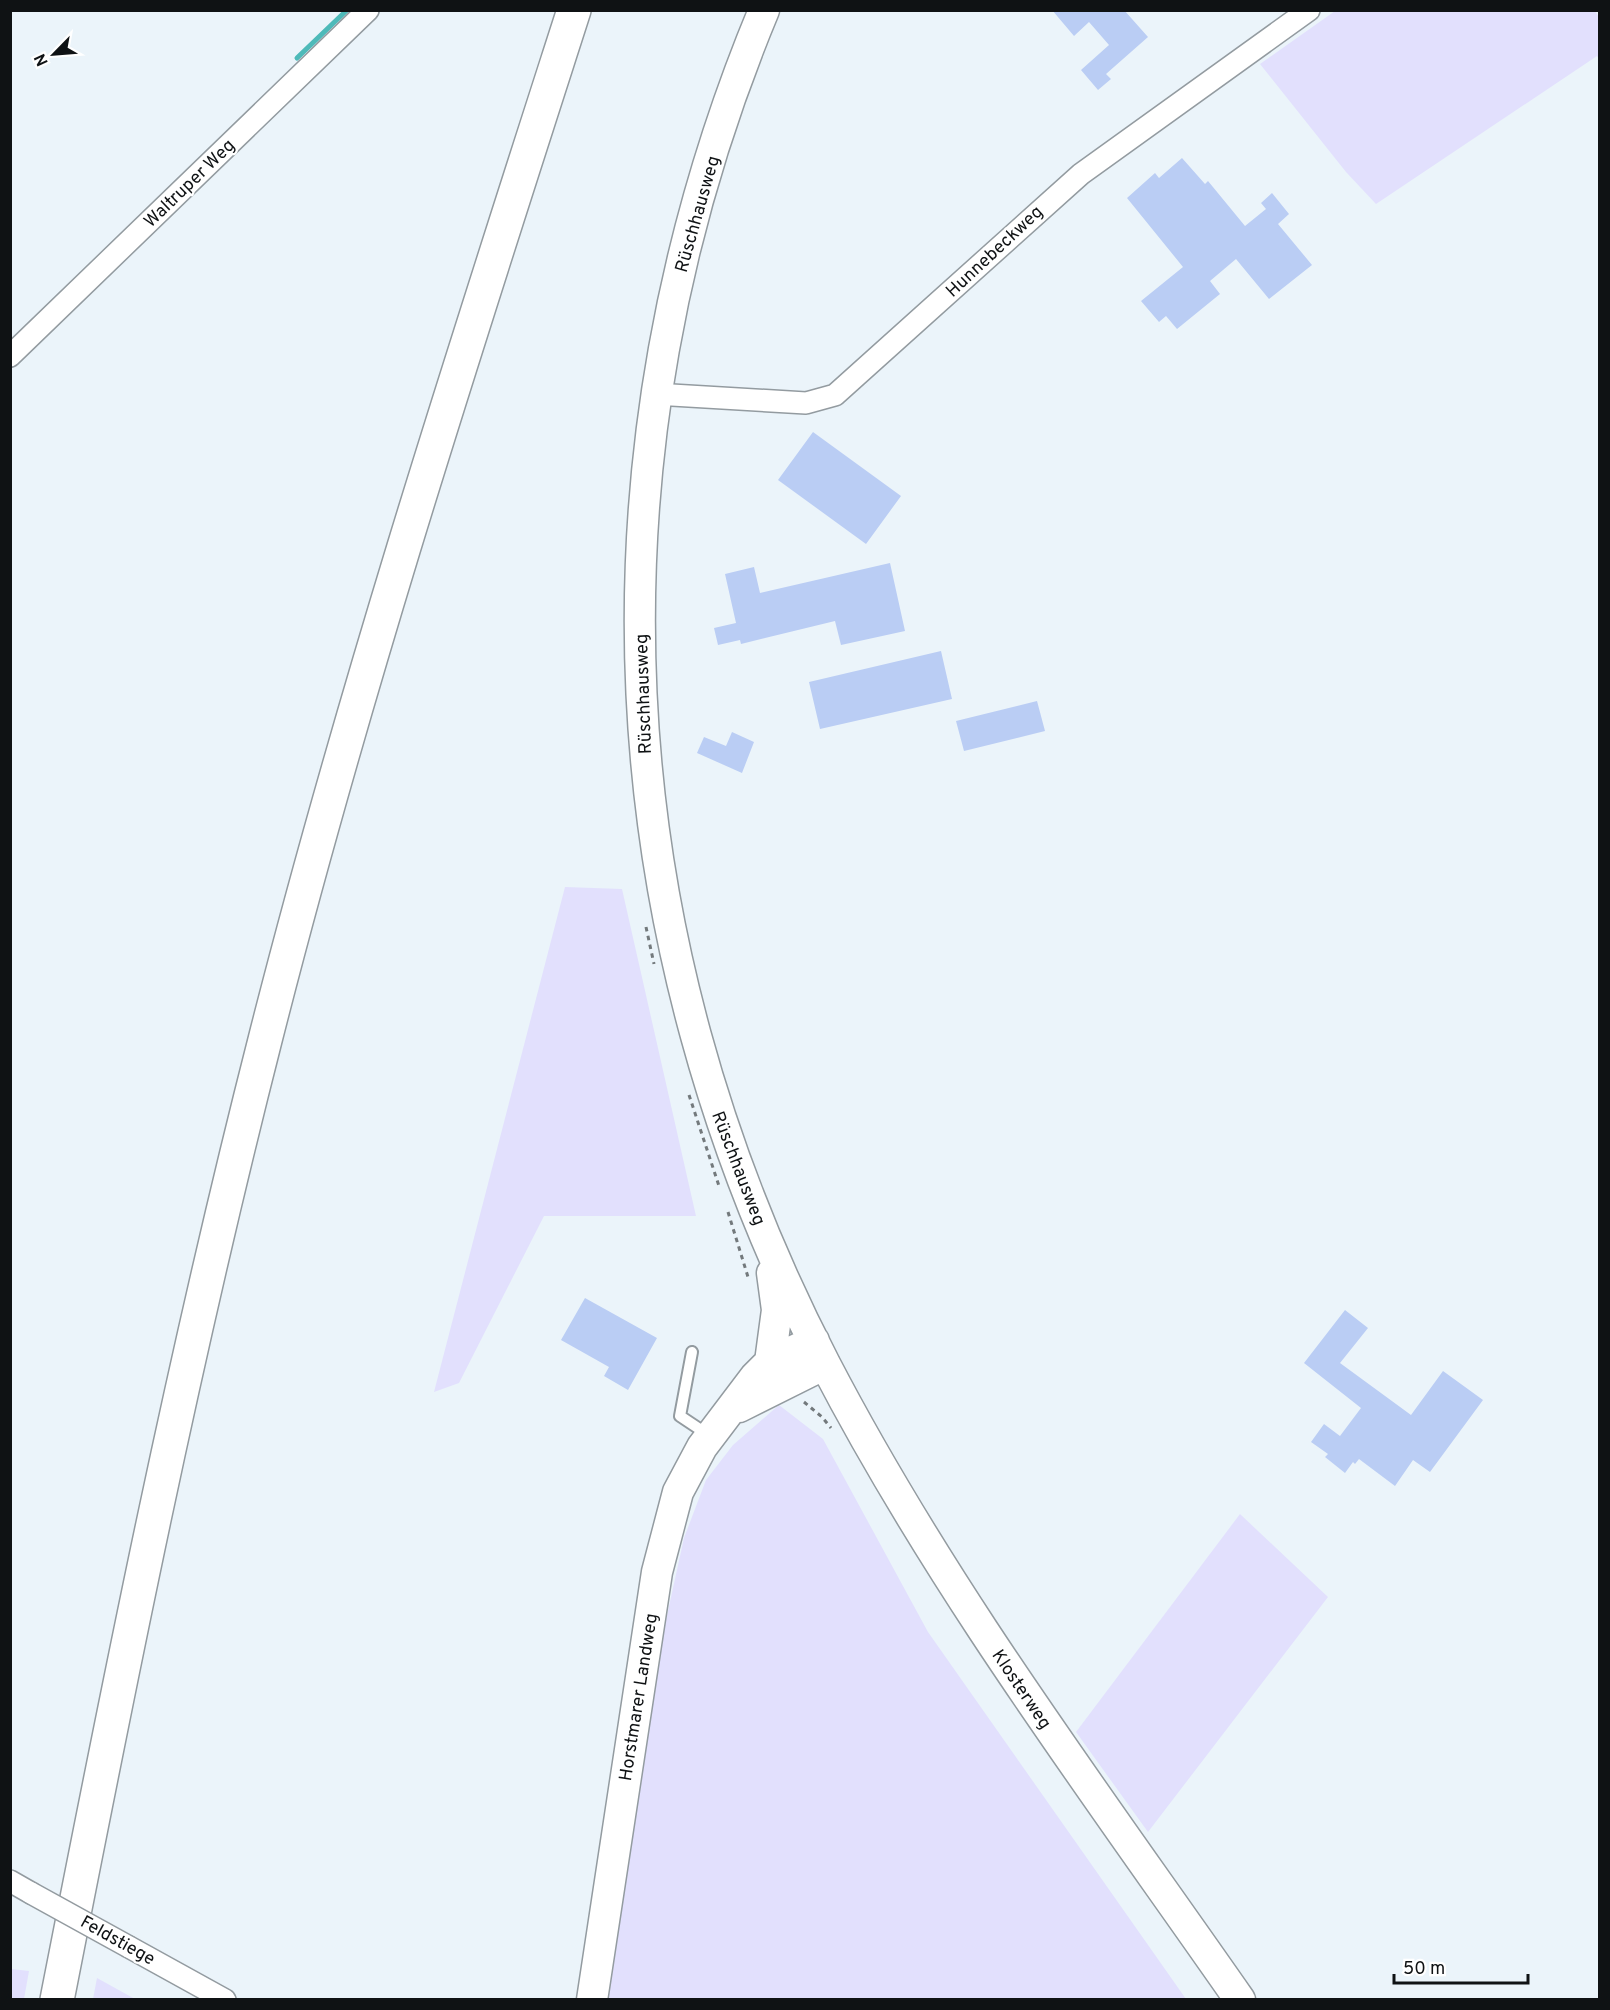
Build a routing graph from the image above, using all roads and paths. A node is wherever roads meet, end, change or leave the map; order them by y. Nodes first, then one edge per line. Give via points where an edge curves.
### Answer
1 (368, 10) edge
2 (574, 10) edge
3 (591, 10) edge
4 (764, 10) edge
5 (1309, 10) edge
6 (10, 356) edge
7 (655, 394) junction
8 (764, 1233) junction
9 (692, 1352) dead end
10 (820, 1353) junction
11 (770, 1362) junction
12 (731, 1411) junction
13 (710, 1436) junction
14 (10, 1881) edge
15 (57, 2000) edge
16 (75, 2000) edge
17 (225, 2000) edge
18 (592, 2000) edge
19 (1240, 2000) edge

1 - 6 street, Waltruper Weg
2 - 15 highway via 383,615 266,1036 176,1411
3 - 16 highway via 400,611 275,1063 177,1480
4 - 7 main road, Rüschhausweg via 723,120 696,210
5 - 7 street, Hunnebeckweg via 1081,174 835,395 799,403
7 - 8 main road, Rüschhausweg via 639,611 641,697 656,856 688,1009 721,1122
8 - 10 main road, Rüschhausweg
8 - 11 main road via 777,1310
9 - 13 lane via 680,1416
10 - 11 main road, Horstmarer Landweg
10 - 12 main road, Horstmarer Landweg via 769,1390
10 - 19 main road, Klosterweg via 907,1511 974,1619
11 - 12 main road, Horstmarer Landweg
12 - 13 main road, Horstmarer Landweg
13 - 18 main road, Horstmarer Landweg via 678,1492 657,1572
14 - 17 street, Feldstiege, bridge

